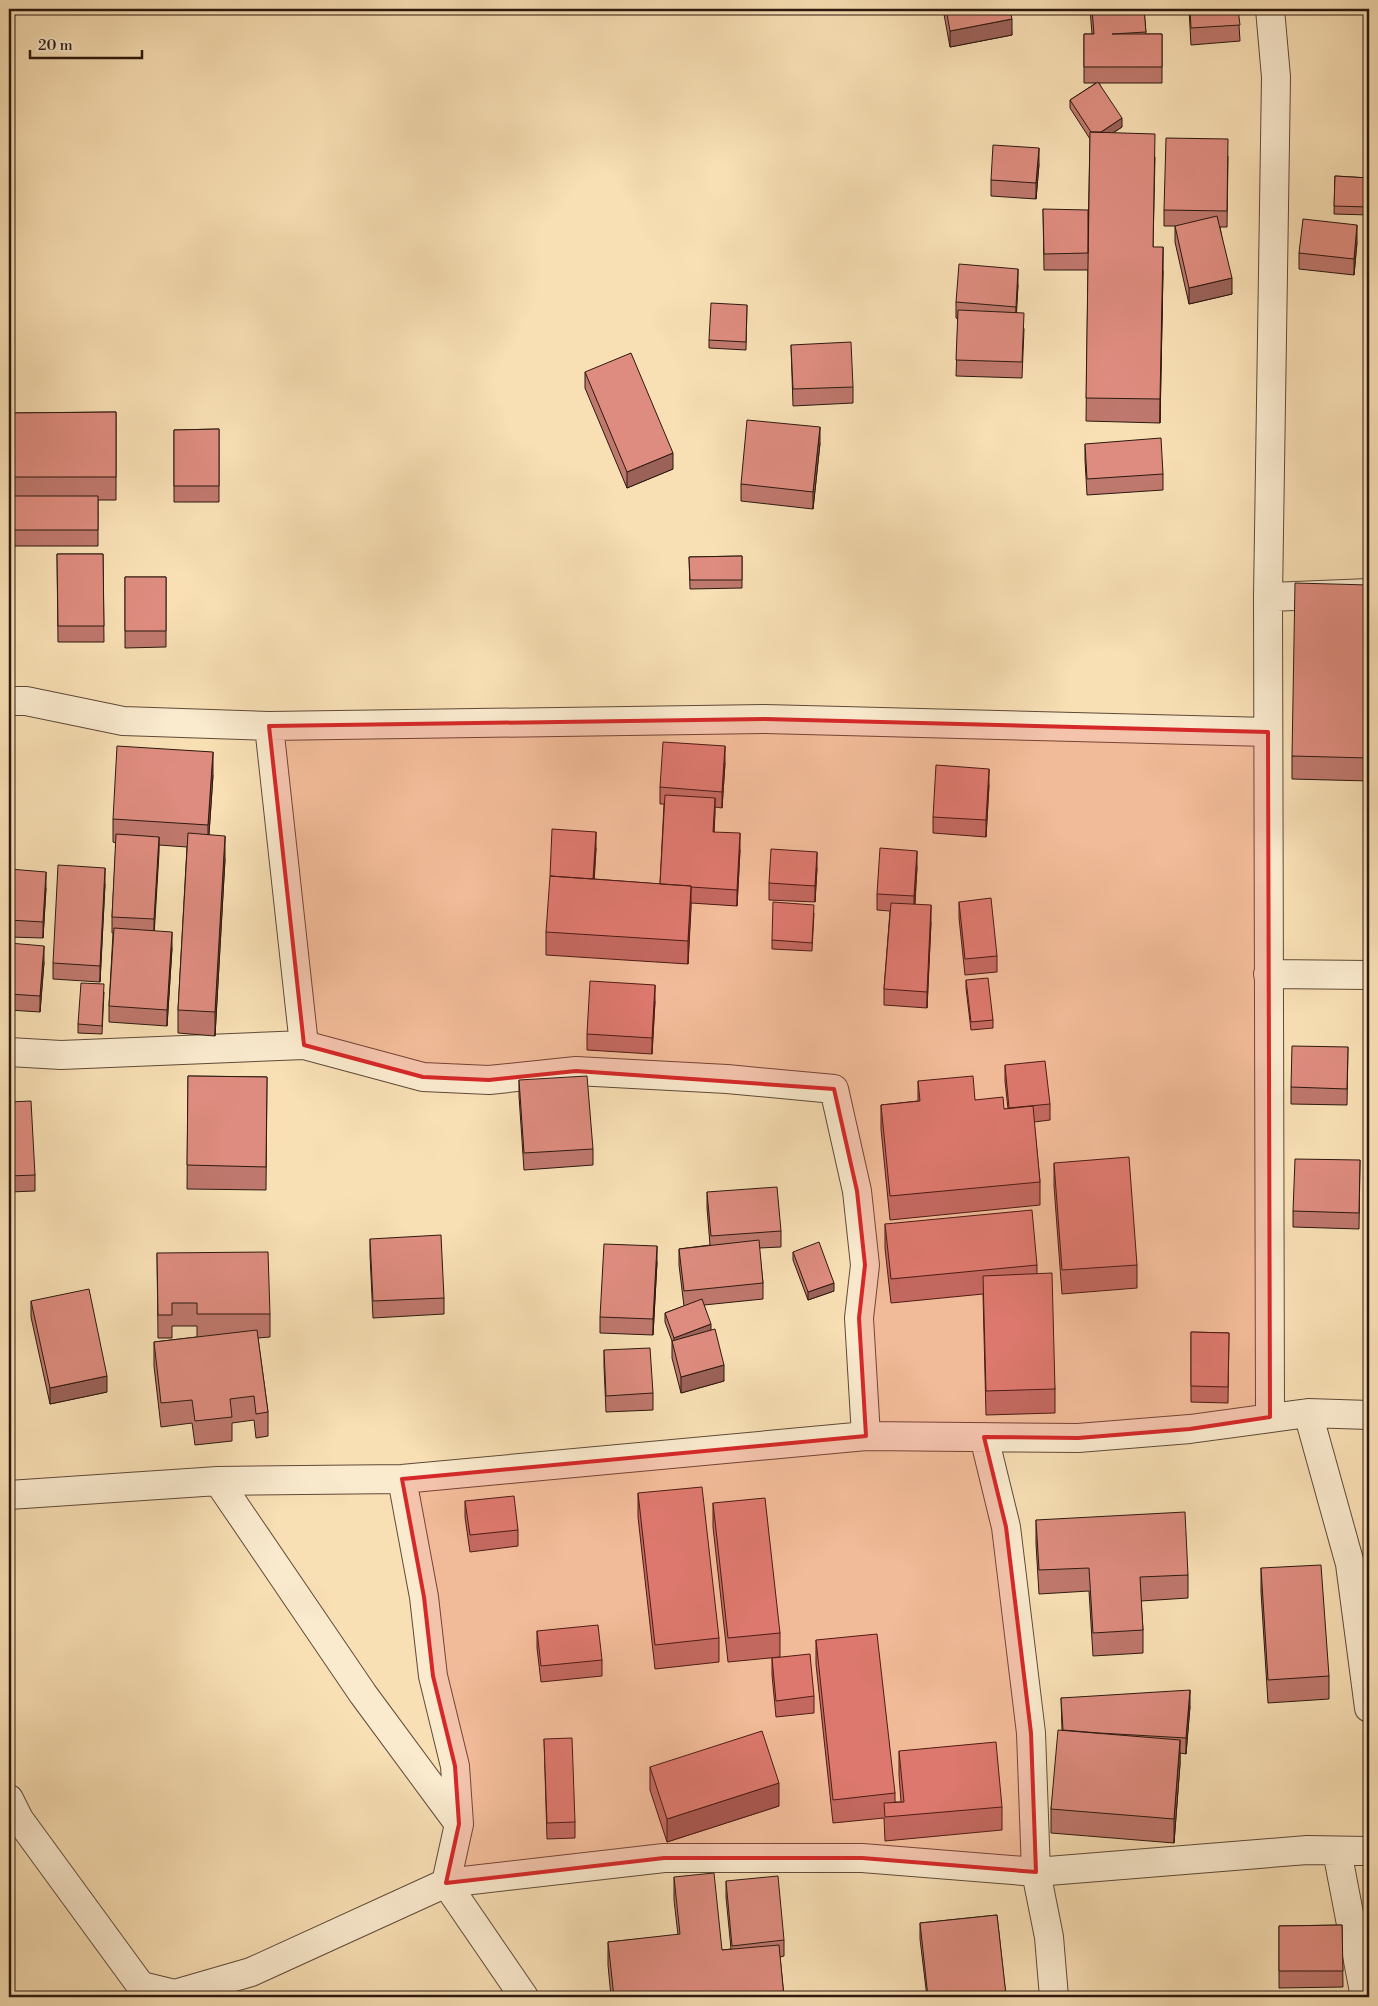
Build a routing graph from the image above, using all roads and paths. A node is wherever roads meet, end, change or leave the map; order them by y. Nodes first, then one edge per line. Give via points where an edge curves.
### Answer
1 (1270, 9) edge
2 (1369, 593) edge
3 (1268, 597) junction
4 (9, 701) edge
5 (269, 726) junction
6 (1268, 732) junction
7 (1268, 974) junction
8 (1369, 975) edge
9 (304, 1045) junction
10 (9, 1052) edge
11 (1308, 1414) junction
12 (1369, 1415) edge
13 (1270, 1417) junction
14 (866, 1436) junction
15 (984, 1437) junction
16 (402, 1479) junction
17 (218, 1481) junction
18 (9, 1495) edge
19 (1369, 1708) edge
20 (9, 1799) edge
21 (459, 1824) junction
22 (1337, 1851) junction
23 (1369, 1851) edge
24 (1036, 1872) junction
25 (446, 1883) junction
26 (145, 1992) edge
27 (524, 1997) edge
28 (1054, 1997) edge
29 (1365, 1997) edge

1 - 3 street via 1276,78
2 - 3 street
3 - 6 street
4 - 5 street via 26,701 123,721
5 - 6 street via 765,719
5 - 9 street
6 - 7 street
7 - 8 street
7 - 13 street
9 - 10 street via 61,1055
9 - 14 street via 423,1077 488,1080 576,1071 727,1079 834,1089 857,1190 865,1265 859,1318
11 - 12 street
11 - 13 street
11 - 19 street via 1350,1564
13 - 15 street via 1190,1429 1087,1437
14 - 15 street
14 - 16 street
15 - 24 street via 1006,1527 1031,1733
16 - 17 street
16 - 21 street via 424,1597 433,1676 455,1766
17 - 18 street
17 - 21 street via 363,1694
20 - 26 street via 19,1819
21 - 25 street
22 - 23 street
22 - 24 street via 1279,1851
22 - 29 street
24 - 25 street via 862,1858 664,1858
24 - 28 street via 1049,1937
25 - 26 street via 251,1972 175,1994
25 - 27 street

